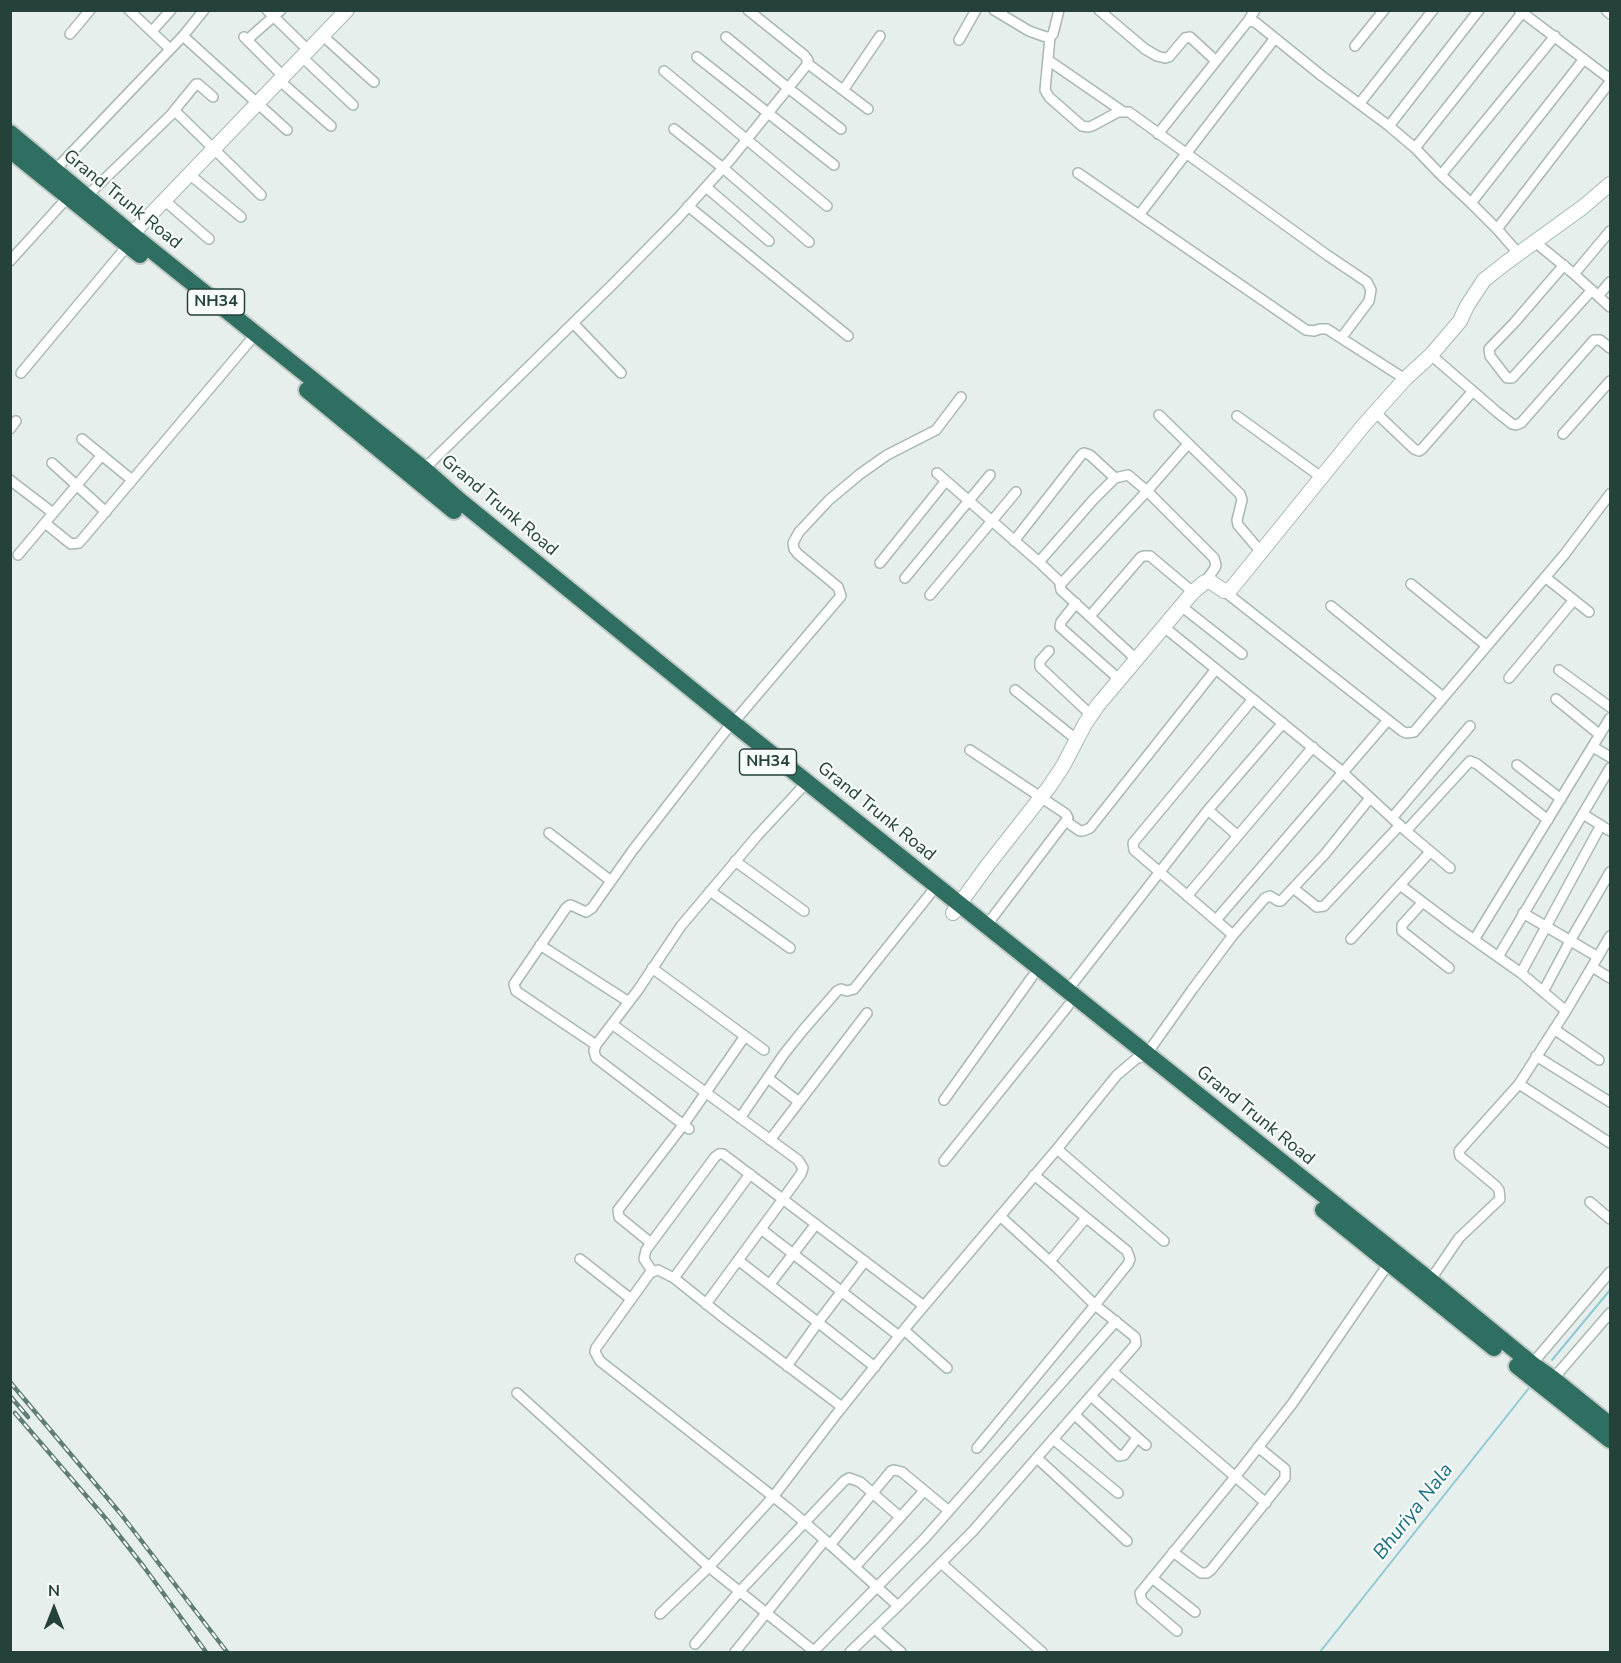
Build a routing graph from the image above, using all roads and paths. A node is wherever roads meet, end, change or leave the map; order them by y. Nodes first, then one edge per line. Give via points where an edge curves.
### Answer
1 (90, 10) edge
2 (129, 10) edge
3 (171, 10) edge
4 (204, 10) edge
5 (347, 10) edge
6 (748, 10) edge
7 (976, 10) edge
8 (994, 10) edge
9 (1059, 10) edge
10 (1099, 10) edge
11 (1255, 10) edge
12 (1384, 10) edge
13 (1433, 10) edge
14 (1479, 10) edge
15 (1606, 10) edge
16 (1520, 12) edge
17 (274, 13) edge
18 (1611, 14) edge
19 (1248, 21) junction
20 (152, 31) junction
21 (70, 34) dead end
22 (183, 36) junction
23 (323, 36) junction
24 (880, 36) dead end
25 (1555, 36) junction
26 (726, 37) dead end
27 (1050, 37) junction
28 (1275, 38) junction
29 (959, 40) dead end
30 (1355, 46) dead end
31 (170, 49) junction
32 (305, 54) junction
33 (697, 57) dead end
34 (1584, 59) junction
35 (1048, 60) junction
36 (1216, 61) junction
37 (807, 63) junction
38 (664, 71) dead end
39 (282, 79) junction
40 (1611, 81) edge
41 (374, 82) dead end
42 (788, 88) junction
43 (844, 89) junction
44 (213, 97) dead end
45 (257, 103) junction
46 (1360, 103) junction
47 (353, 105) dead end
48 (868, 109) dead end
49 (1122, 111) junction
50 (173, 112) junction
51 (769, 112) junction
52 (331, 126) dead end
53 (1389, 126) junction
54 (674, 129) dead end
55 (841, 129) dead end
56 (287, 130) dead end
57 (10, 133) edge
58 (1158, 134) junction
59 (747, 139) junction
60 (1415, 147) junction
61 (214, 149) junction
62 (10, 150) edge
63 (1186, 154) junction
64 (834, 165) dead end
65 (723, 168) junction
66 (55, 170) junction
67 (1078, 173) dead end
68 (189, 174) junction
69 (1442, 175) junction
70 (1611, 184) edge
71 (706, 186) junction
72 (261, 195) dead end
73 (68, 196) junction
74 (87, 196) junction
75 (164, 200) junction
76 (1471, 203) junction
77 (688, 206) junction
78 (827, 206) dead end
79 (1139, 215) junction
80 (241, 217) dead end
81 (1497, 229) junction
82 (1611, 231) edge
83 (209, 238) dead end
84 (130, 239) junction
85 (769, 240) dead end
86 (809, 242) dead end
87 (1535, 242) junction
88 (1519, 254) junction
89 (10, 261) edge
90 (1564, 265) junction
91 (1574, 274) junction
92 (1611, 282) edge
93 (1595, 293) junction
94 (1611, 307) edge
95 (573, 323) junction
96 (848, 336) dead end
97 (1342, 337) junction
98 (249, 342) junction
99 (1611, 348) edge
100 (1431, 355) junction
101 (21, 373) dead end
102 (621, 373) dead end
103 (1405, 379) junction
104 (1611, 381) edge
105 (1473, 392) junction
106 (961, 397) dead end
107 (1375, 412) junction
108 (1159, 416) dead end
109 (1237, 416) dead end
110 (1563, 434) dead end
111 (82, 439) dead end
112 (1188, 444) junction
113 (102, 455) junction
114 (51, 463) dead end
115 (424, 469) junction
116 (937, 473) dead end
117 (990, 475) dead end
118 (1321, 477) junction
119 (1115, 478) junction
120 (10, 480) edge
121 (132, 480) junction
122 (945, 482) junction
123 (76, 486) junction
124 (1147, 491) junction
125 (1016, 492) dead end
126 (1609, 499) edge
127 (968, 501) junction
128 (106, 512) junction
129 (53, 513) junction
130 (45, 522) junction
131 (992, 522) junction
132 (1014, 541) junction
133 (1261, 552) junction
134 (18, 555) dead end
135 (880, 562) dead end
136 (1040, 562) junction
137 (905, 578) dead end
138 (1545, 578) junction
139 (1205, 582) junction
140 (1061, 583) junction
141 (1411, 584) dead end
142 (1224, 591) junction
143 (1193, 592) junction
144 (930, 595) dead end
145 (1574, 601) junction
146 (1076, 603) junction
147 (1181, 606) junction
148 (1331, 606) dead end
149 (1589, 612) dead end
150 (1090, 616) junction
151 (1164, 627) junction
152 (1487, 646) junction
153 (1048, 651) dead end
154 (1242, 654) dead end
155 (1137, 659) junction
156 (1216, 669) junction
157 (1559, 670) dead end
158 (1509, 678) dead end
159 (1120, 680) junction
160 (1015, 690) dead end
161 (1443, 698) junction
162 (1253, 699) junction
163 (1556, 699) dead end
164 (1611, 707) edge
165 (1091, 715) junction
166 (1611, 718) edge
167 (1388, 720) junction
168 (724, 721) junction
169 (1283, 723) junction
170 (1470, 726) dead end
171 (1600, 735) junction
172 (1077, 740) junction
173 (1313, 747) junction
174 (1593, 747) junction
175 (970, 750) dead end
176 (1611, 757) edge
177 (1517, 765) dead end
178 (1611, 768) edge
179 (1342, 773) junction
180 (804, 785) junction
181 (1041, 797) junction
182 (1370, 798) junction
183 (1561, 799) junction
184 (1208, 810) junction
185 (1583, 814) junction
186 (1392, 818) junction
187 (1548, 820) junction
188 (1067, 822) junction
189 (1601, 825) junction
190 (1403, 828) junction
191 (1611, 831) edge
192 (549, 833) dead end
193 (1237, 835) junction
194 (1430, 852) junction
195 (735, 861) junction
196 (1450, 868) dead end
197 (1160, 872) junction
198 (1611, 872) edge
199 (611, 880) junction
200 (1400, 885) junction
201 (1293, 888) junction
202 (710, 891) junction
203 (930, 894) junction
204 (1187, 896) junction
205 (1422, 903) junction
206 (956, 909) junction
207 (804, 911) dead end
208 (1523, 913) junction
209 (1216, 920) junction
210 (986, 927) junction
211 (1545, 927) junction
212 (1233, 935) junction
213 (1351, 939) dead end
214 (1474, 940) junction
215 (1570, 941) junction
216 (1609, 942) edge
217 (540, 945) junction
218 (790, 948) dead end
219 (1498, 957) junction
220 (1598, 957) junction
221 (1592, 967) junction
222 (652, 968) junction
223 (1449, 968) dead end
224 (1521, 973) junction
225 (1032, 977) junction
226 (1611, 978) edge
227 (1543, 992) junction
228 (1068, 998) junction
229 (628, 1002) junction
230 (1566, 1011) junction
231 (867, 1012) dead end
232 (612, 1024) junction
233 (1554, 1029) junction
234 (745, 1036) junction
235 (596, 1046) junction
236 (764, 1050) dead end
237 (1536, 1056) junction
238 (1141, 1057) junction
239 (1599, 1060) dead end
240 (768, 1078) junction
241 (1519, 1084) junction
242 (707, 1093) junction
243 (944, 1100) dead end
244 (799, 1102) junction
245 (1611, 1102) edge
246 (740, 1118) junction
247 (687, 1126) junction
248 (770, 1140) junction
249 (1611, 1143) edge
250 (1057, 1149) junction
251 (944, 1161) dead end
252 (750, 1174) junction
253 (1034, 1175) junction
254 (783, 1199) junction
255 (1590, 1202) dead end
256 (1000, 1216) junction
257 (1086, 1218) junction
258 (1611, 1219) edge
259 (816, 1224) junction
260 (761, 1229) junction
261 (1164, 1241) dead end
262 (651, 1243) junction
263 (792, 1254) junction
264 (580, 1258) dead end
265 (738, 1260) junction
266 (866, 1261) junction
267 (1050, 1261) junction
268 (1389, 1263) junction
269 (652, 1271) junction
270 (1611, 1272) edge
271 (674, 1278) junction
272 (770, 1284) junction
273 (1427, 1285) junction
274 (842, 1292) junction
275 (631, 1299) junction
276 (706, 1304) junction
277 (1095, 1305) junction
278 (924, 1306) junction
279 (1611, 1313) edge
280 (819, 1321) junction
281 (1116, 1321) junction
282 (902, 1333) junction
283 (787, 1366) junction
284 (876, 1367) junction
285 (947, 1368) dead end
286 (1531, 1368) junction
287 (1113, 1372) junction
288 (1551, 1382) junction
289 (517, 1393) dead end
290 (1091, 1396) junction
291 (842, 1407) junction
292 (1075, 1415) junction
293 (1611, 1425) edge
294 (1137, 1438) junction
295 (1053, 1439) junction
296 (1611, 1440) edge
297 (1146, 1445) dead end
298 (1258, 1447) junction
299 (977, 1448) dead end
300 (1037, 1458) junction
301 (1235, 1477) junction
302 (924, 1491) junction
303 (873, 1493) junction
304 (1118, 1493) dead end
305 (773, 1497) junction
306 (1266, 1503) junction
307 (949, 1510) junction
308 (900, 1517) junction
309 (804, 1523) junction
310 (1127, 1541) dead end
311 (828, 1542) junction
312 (1173, 1552) junction
313 (940, 1563) junction
314 (709, 1567) junction
315 (855, 1567) junction
316 (1152, 1578) junction
317 (877, 1587) junction
318 (739, 1592) junction
319 (898, 1606) junction
320 (1195, 1612) dead end
321 (766, 1613) junction
322 (660, 1614) dead end
323 (875, 1629) junction
324 (1177, 1631) dead end
325 (695, 1644) dead end
326 (814, 1652) edge
327 (735, 1653) edge
328 (850, 1653) edge
329 (901, 1653) edge
330 (1042, 1653) edge

1 - 21 street
2 - 20 street
3 - 20 street
4 - 22 street
5 - 23 street
6 - 37 street via 804,55
7 - 29 street
8 - 27 street via 1029,31
9 - 27 street
10 - 36 street via 1157,56 1169,57 1190,37
11 - 19 street
12 - 30 street
13 - 46 street
14 - 53 street
15 - 18 street
16 - 25 street
16 - 60 street
17 - 32 street
17 - 39 street via 246,38
19 - 28 street
19 - 36 street
20 - 31 street
22 - 31 street
22 - 45 street
23 - 32 street
23 - 41 street
24 - 43 street
25 - 34 street
25 - 69 street
26 - 42 street
27 - 35 street
28 - 46 street
28 - 63 street
31 - 66 street
32 - 39 street
32 - 47 street
33 - 51 street
34 - 40 street
34 - 76 street
35 - 49 street
35 - 49 street via 1046,93 1082,126 1088,128
36 - 58 street
37 - 42 street
37 - 43 street
38 - 59 street
39 - 45 street
39 - 52 street
40 - 81 street
42 - 51 street
42 - 55 street
43 - 48 street
44 - 50 street via 196,84
45 - 56 street
45 - 61 street
46 - 53 street
49 - 58 street
50 - 61 street
50 - 74 street
51 - 59 street
51 - 64 street
53 - 60 street
54 - 65 street
57 - 66 highway, Grand Trunk Road / NH34
58 - 63 street
59 - 65 street
59 - 78 street
60 - 69 street
61 - 68 street
61 - 72 street
62 - 73 highway, Grand Trunk Road / NH34
63 - 79 street
63 - 97 street via 1367,282 1371,290 1369,301
65 - 71 street
65 - 86 street
66 - 74 highway, Grand Trunk Road / NH34
67 - 79 street
68 - 75 street
68 - 80 street
69 - 76 street
70 - 87 street
71 - 77 street
71 - 85 street
73 - 84 highway, Grand Trunk Road / NH34
73 - 89 street
74 - 84 highway, Grand Trunk Road / NH34
75 - 83 street
75 - 84 street
76 - 81 street
77 - 95 street
77 - 96 street
79 - 97 street via 1306,330 1328,329
81 - 88 street
82 - 91 street
84 - 98 highway, Grand Trunk Road / NH34
84 - 101 street
84 - 115 highway, Grand Trunk Road / NH34
87 - 88 street
87 - 90 street
88 - 100 street via 1484,280 1460,321
90 - 91 street
90 - 93 street via 1489,349 1507,378 1512,378
91 - 93 street
92 - 93 street
93 - 94 street
95 - 102 street
95 - 115 street
97 - 103 street
98 - 121 street
98 - 168 highway, Grand Trunk Road / NH34 via 450,507
99 - 105 street via 1594,340 1518,425
100 - 103 street
100 - 105 street
103 - 107 street
104 - 110 street
105 - 107 street via 1419,451
106 - 168 street via 936,430 860,474 799,532 793,543 798,554 838,587 840,596
107 - 118 street
108 - 112 street
109 - 118 street
111 - 113 street
112 - 124 street
112 - 133 street via 1241,497 1238,525
113 - 121 street
113 - 123 street
114 - 123 street
115 - 168 highway, Grand Trunk Road / NH34
116 - 122 street
117 - 127 street
118 - 133 street
119 - 124 street via 1128,476
119 - 132 street via 1090,455 1082,454
119 - 136 street
120 - 129 street
121 - 128 street
122 - 127 street
122 - 135 street
123 - 128 street
123 - 129 street
124 - 139 street via 1214,558 1216,565
124 - 140 street
125 - 131 street
126 - 138 street
127 - 131 street
127 - 137 street
128 - 130 street via 76,544
129 - 130 street
130 - 134 street
131 - 132 street
131 - 144 street
132 - 136 street
133 - 142 street via 1231,589
136 - 140 street
138 - 145 street
138 - 152 street
139 - 142 street
139 - 143 street
140 - 146 street via 1061,590
141 - 152 street
142 - 167 street
143 - 147 street
143 - 150 street via 1144,556
145 - 149 street
145 - 158 street
146 - 150 street
146 - 159 street via 1060,627
147 - 151 street
147 - 154 street
148 - 161 street
150 - 155 street
151 - 155 street
151 - 156 street
152 - 161 street
153 - 165 street via 1040,667
155 - 159 street
156 - 162 street
156 - 188 street via 1090,828 1080,831
157 - 164 street
159 - 165 street
160 - 172 street
161 - 167 street via 1414,732 1406,733
162 - 169 street
162 - 197 street via 1135,839 1134,850
163 - 171 street
165 - 172 street
166 - 171 street
167 - 179 street
168 - 180 highway, Grand Trunk Road / NH34
168 - 199 street
169 - 173 street
169 - 184 street
170 - 186 street
171 - 174 street
172 - 181 street
173 - 179 street
173 - 193 street
174 - 176 street
174 - 183 street
175 - 181 street
177 - 183 street
178 - 185 street
179 - 182 street
179 - 209 street
180 - 195 street
180 - 203 highway, Grand Trunk Road / NH34
180 - 206 highway, Grand Trunk Road / NH34
181 - 188 street via 1066,814
181 - 206 street
182 - 186 street
182 - 201 street
183 - 187 street
184 - 193 street
184 - 197 street
185 - 189 street
185 - 208 street
186 - 190 street
187 - 190 street via 1470,761
187 - 214 street
188 - 210 street
189 - 191 street
189 - 211 street
190 - 194 street
190 - 201 street via 1324,906 1317,907
192 - 199 street
193 - 204 street
194 - 196 street
194 - 200 street
195 - 202 street
195 - 207 street
197 - 204 street
197 - 228 street
198 - 215 street
199 - 217 street via 589,911 568,906
200 - 205 street
200 - 213 street
201 - 212 street via 1279,902 1265,897
202 - 218 street
202 - 222 street
203 - 206 highway, Grand Trunk Road / NH34
203 - 240 street via 854,989 837,990
204 - 209 street
205 - 214 street
205 - 223 street via 1402,925 1402,931
206 - 210 highway, Grand Trunk Road / NH34
206 - 225 highway, Grand Trunk Road / NH34
208 - 211 street
208 - 219 street
209 - 212 street
210 - 228 highway, Grand Trunk Road / NH34
211 - 215 street
211 - 224 street
212 - 238 street
214 - 219 street
215 - 220 street
215 - 227 street
216 - 220 street
217 - 229 street
217 - 235 street via 514,988
219 - 224 street
220 - 221 street
221 - 226 street
221 - 230 street
222 - 229 street
222 - 234 street
224 - 227 street
225 - 228 highway, Grand Trunk Road / NH34
225 - 243 street
227 - 230 street
228 - 238 highway, Grand Trunk Road / NH34
228 - 251 street
229 - 232 street
230 - 233 street
231 - 244 street
232 - 235 street
232 - 242 street
233 - 237 street
233 - 239 street
234 - 236 street
234 - 242 street
235 - 247 street via 596,1058
237 - 241 street
237 - 245 street
238 - 250 street via 1116,1075
238 - 268 highway, Grand Trunk Road / NH34
238 - 273 highway, Grand Trunk Road / NH34
240 - 244 street
240 - 246 street
241 - 249 street
241 - 273 street via 1459,1151 1496,1186 1500,1199 1460,1238
242 - 246 street
242 - 247 street
244 - 248 street
246 - 248 street
247 - 262 street via 618,1210 620,1217
248 - 254 street via 803,1168
250 - 253 street
250 - 261 street
252 - 254 street
252 - 262 street via 727,1156 719,1155
252 - 271 street
253 - 256 street
253 - 257 street
254 - 259 street
254 - 260 street
255 - 258 street
256 - 267 street
256 - 278 street
257 - 267 street
257 - 277 street via 1130,1255 1128,1264
259 - 263 street
259 - 266 street
260 - 263 street
260 - 265 street
262 - 269 street via 644,1259
263 - 272 street
263 - 274 street
264 - 275 street
265 - 272 street
265 - 276 street
266 - 274 street
266 - 278 street
267 - 277 street
268 - 273 highway, Grand Trunk Road / NH34
268 - 298 street
269 - 271 street via 660,1270
269 - 275 street
270 - 286 street
271 - 276 street
272 - 280 street
273 - 286 highway, Grand Trunk Road / NH34
274 - 280 street
274 - 282 street
275 - 305 street via 596,1348 597,1357
276 - 283 street
277 - 281 street
277 - 299 street
278 - 282 street
279 - 288 street
280 - 283 street
280 - 284 street
281 - 287 street via 1137,1340
281 - 307 street
282 - 284 street
282 - 285 street
283 - 291 street
284 - 291 street
286 - 288 highway, Grand Trunk Road / NH34
287 - 290 street
287 - 301 street
288 - 293 highway, Grand Trunk Road / NH34
288 - 296 highway, Grand Trunk Road / NH34
289 - 314 street
290 - 292 street
290 - 294 street
291 - 305 street
292 - 294 street via 1119,1456
292 - 295 street
294 - 297 street
295 - 300 street
295 - 304 street
298 - 301 street
298 - 306 street via 1286,1472 1286,1478
300 - 310 street
300 - 313 street
301 - 306 street
301 - 312 street
302 - 303 street via 894,1470
302 - 307 street
302 - 308 street
303 - 308 street
303 - 309 street via 849,1478
303 - 311 street
305 - 309 street
305 - 314 street
306 - 312 street via 1207,1573 1201,1573
307 - 317 street
308 - 315 street
309 - 311 street
309 - 318 street
311 - 315 street
311 - 321 street
312 - 316 street
313 - 319 street
313 - 330 street
314 - 318 street
314 - 322 street
315 - 317 street
316 - 320 street
316 - 324 street via 1140,1593 1141,1599
317 - 319 street
317 - 326 street
318 - 321 street
318 - 325 street
319 - 323 street
321 - 326 street
321 - 327 street
323 - 328 street
323 - 329 street

